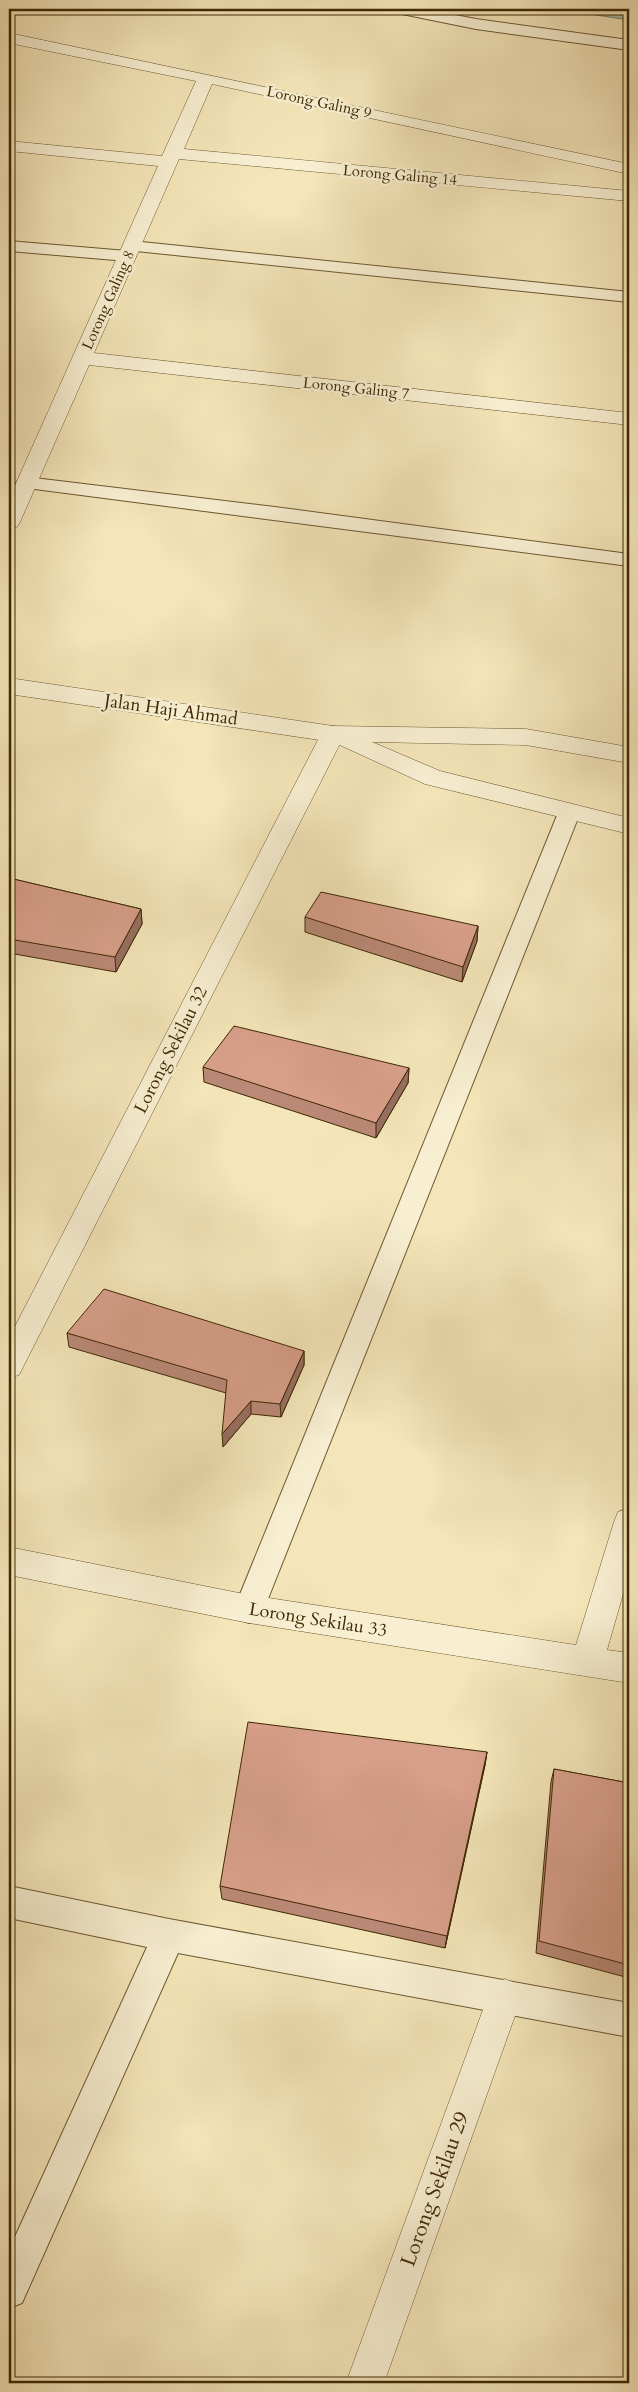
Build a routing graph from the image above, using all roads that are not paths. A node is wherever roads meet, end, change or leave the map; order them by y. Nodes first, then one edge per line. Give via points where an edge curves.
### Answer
1 (402, 9) edge
2 (9, 38) edge
3 (629, 45) edge
4 (206, 78) junction
5 (9, 146) edge
6 (169, 158) junction
7 (629, 169) edge
8 (629, 196) edge
9 (9, 246) edge
10 (130, 251) junction
11 (629, 297) edge
12 (82, 358) junction
13 (629, 418) edge
14 (26, 483) junction
15 (10, 514) edge
16 (629, 560) edge
17 (9, 686) edge
18 (333, 734) junction
19 (629, 754) edge
20 (569, 812) junction
21 (629, 826) edge
22 (9, 1366) edge
23 (629, 1522) edge
24 (9, 1561) edge
25 (249, 1609) junction
26 (587, 1662) junction
27 (629, 1668) edge
28 (9, 1902) edge
29 (169, 1934) junction
30 (505, 1996) junction
31 (629, 2020) edge
32 (9, 2290) edge
33 (365, 2383) edge

1 - 3 lane via 476,24
2 - 4 street, Lorong Galing 9
4 - 6 street, Lorong Galing 8
4 - 7 street, Lorong Galing 9
5 - 6 street
6 - 8 street, Lorong Galing 14
6 - 10 street, Lorong Galing 8
9 - 10 lane
10 - 11 lane
10 - 12 street, Lorong Galing 8
12 - 13 street, Lorong Galing 7
12 - 14 street, Lorong Galing 8
14 - 15 street, Lorong Galing 8
14 - 16 lane
17 - 18 street, Jalan Haji Ahmad
18 - 19 street, Jalan Haji Ahmad via 526,737
18 - 20 street, Jalan Haji Ahmad via 433,778
18 - 22 street, Lorong Sekilau 32
20 - 21 street, Jalan Haji Ahmad
20 - 25 lane
23 - 26 street
24 - 25 street, Lorong Sekilau 33
25 - 26 street, Lorong Sekilau 33
26 - 27 street, Lorong Sekilau 33
28 - 29 lane
29 - 30 lane
29 - 32 lane
30 - 31 lane
30 - 33 street, Lorong Sekilau 29

